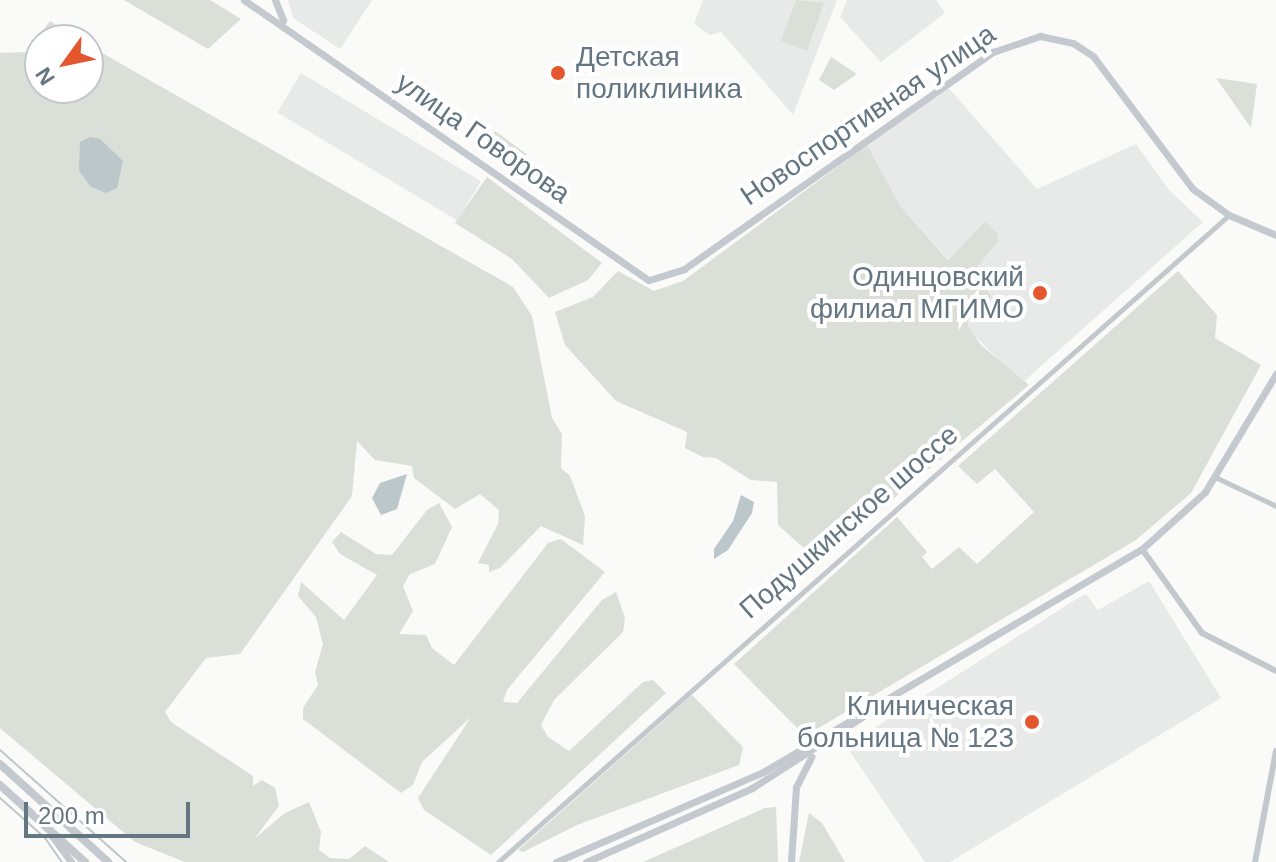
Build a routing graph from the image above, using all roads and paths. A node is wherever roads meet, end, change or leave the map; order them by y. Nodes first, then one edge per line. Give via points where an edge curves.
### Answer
1 (244, 0) edge
2 (276, 0) edge
3 (259, 6) edge
4 (287, 25) junction
5 (1229, 215) junction
6 (1276, 235) edge
7 (656, 280) joint
8 (1276, 374) edge
9 (1215, 477) junction
10 (1273, 504) edge
11 (1142, 549) junction
12 (1276, 673) edge
13 (899, 690) junction
14 (835, 738) junction
15 (1276, 751) edge
16 (0, 764) edge
17 (0, 785) edge
18 (37, 818) junction
19 (106, 860) edge
20 (71, 862) edge
21 (85, 862) edge
22 (498, 862) edge
23 (556, 862) edge
24 (586, 862) edge
25 (791, 862) edge
26 (1255, 862) edge

1 - 3 main road, улица Говорова
2 - 3 main road, улица Говорова
2 - 4 main road, улица Говорова
3 - 4 main road, улица Говорова
4 - 7 main road, улица Говорова via 632,272
5 - 6 main road, Новоспортивная улица
5 - 7 main road, Новоспортивная улица via 1193,189 1093,56 1073,43 1040,36 993,52 684,269
5 - 22 street, Подушкинское шоссе
8 - 9 main road
9 - 10 street
9 - 11 main road via 1183,516
11 - 12 street via 1202,633
11 - 13 main road
13 - 14 main road
13 - 23 main road via 748,780
14 - 24 main road via 700,815
14 - 25 main road via 799,774
15 - 26 street
16 - 19 highway
17 - 18 highway
18 - 20 main road
18 - 21 highway

